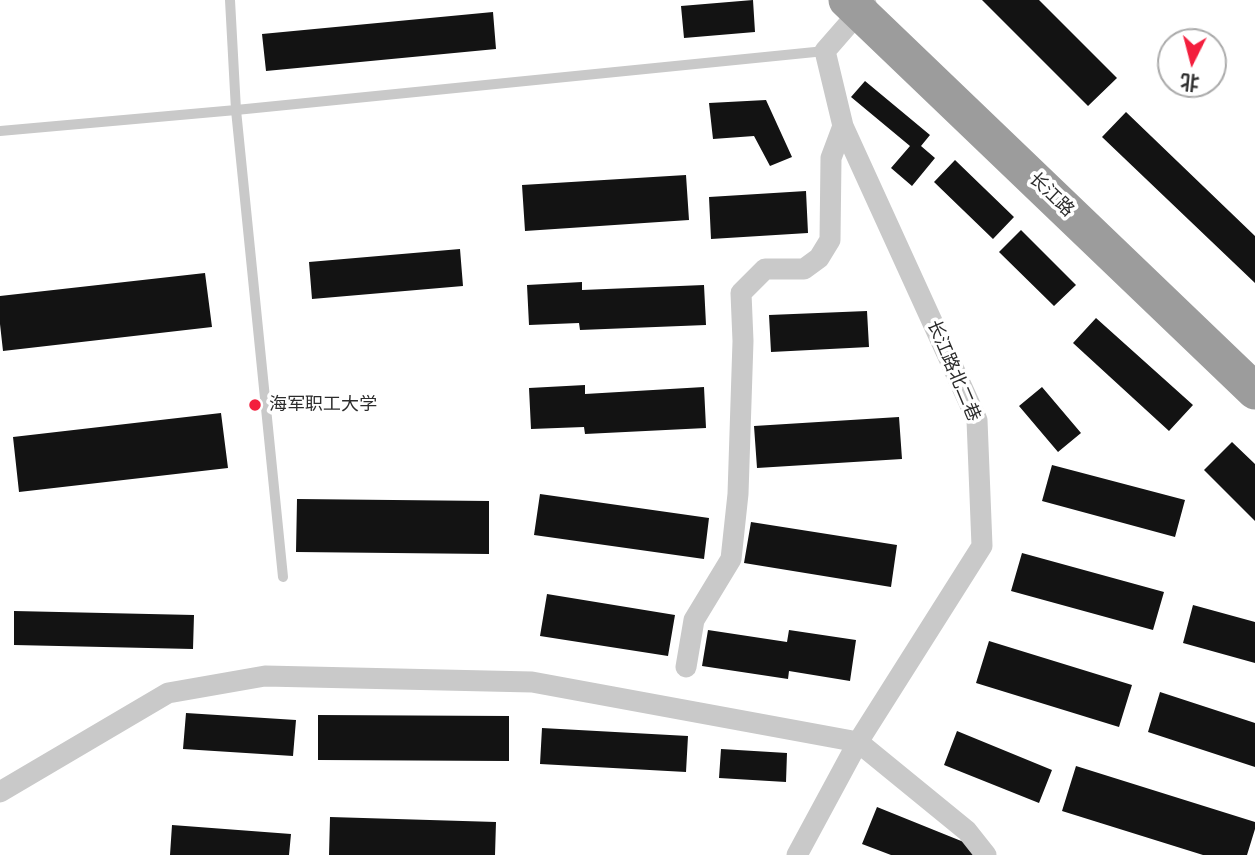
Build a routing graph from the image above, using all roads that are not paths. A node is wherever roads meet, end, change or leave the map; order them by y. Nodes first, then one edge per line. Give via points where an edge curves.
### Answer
1 (230, 0) edge
2 (864, 3) edge
3 (825, 51) junction
4 (236, 110) junction
5 (843, 126) junction
6 (0, 131) edge
7 (1255, 359) edge
8 (1255, 391) edge
9 (283, 577) dead end
10 (686, 667) dead end
11 (858, 742) junction
12 (0, 792) edge
13 (797, 855) edge
14 (986, 855) edge

1 - 4 lane
2 - 3 street
2 - 7 highway, 长江路
2 - 8 highway, 长江路
3 - 4 lane
3 - 5 street, 长江路北二巷
4 - 6 lane
4 - 9 lane
5 - 10 street via 831,158 830,240 820,258 804,269 765,269 741,293 738,494 731,559 694,620
5 - 11 street, 长江路北二巷 via 977,420 982,546
11 - 12 street via 532,682 265,676 168,693
11 - 13 street, 长江路北二巷
11 - 14 street via 967,831

